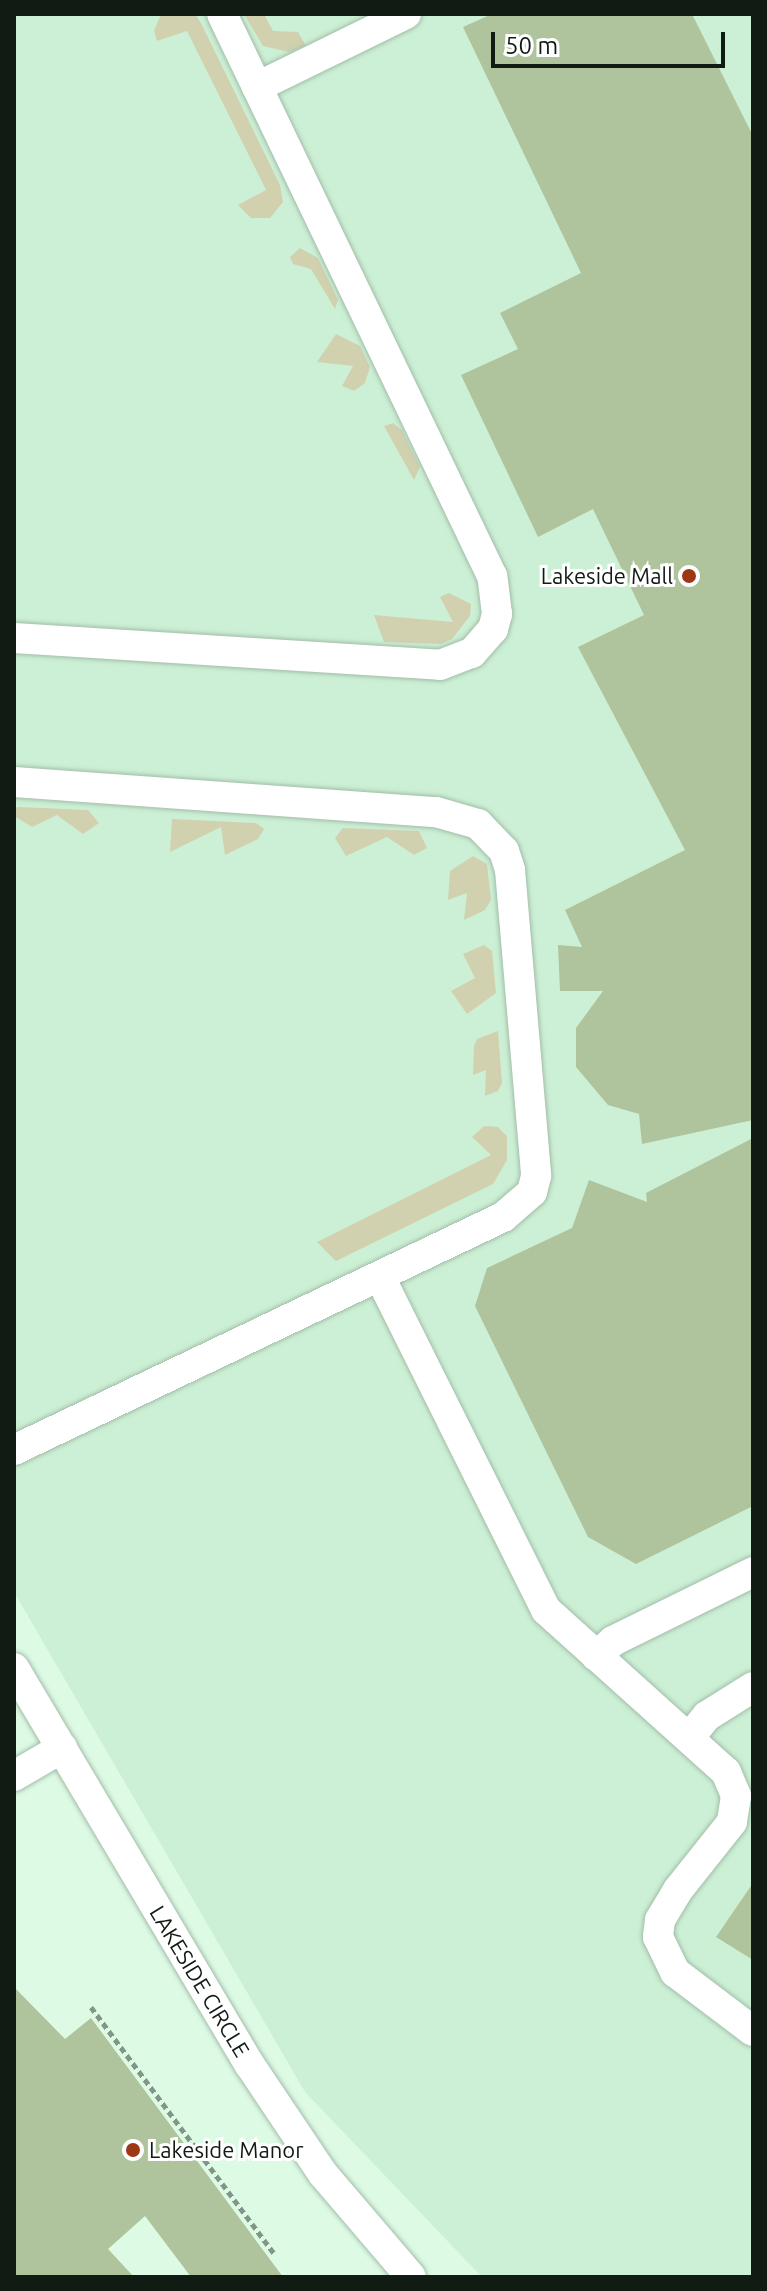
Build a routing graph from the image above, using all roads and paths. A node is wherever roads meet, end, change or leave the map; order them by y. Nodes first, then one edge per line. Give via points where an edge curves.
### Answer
1 (222, 14) edge
2 (406, 14) edge
3 (257, 87) junction
4 (14, 638) edge
5 (14, 782) edge
6 (380, 1277) junction
7 (14, 1450) edge
8 (753, 1572) edge
9 (596, 1656) junction
10 (14, 1668) edge
11 (753, 1687) edge
12 (689, 1738) junction
13 (62, 1748) junction
14 (14, 1776) edge
15 (91, 2007) dead end
16 (753, 2031) edge
17 (275, 2255) dead end
18 (411, 2277) edge

1 - 3 street
2 - 3 street
3 - 4 street via 492,576 497,614 493,629 472,653 440,665
5 - 6 street via 436,812 478,824 504,851 512,884 520,1012 533,1106 532,1192 503,1217
6 - 7 street
6 - 9 street via 530,1585 557,1624
8 - 9 street via 613,1641
9 - 12 street
10 - 13 street, LAKESIDE CIRCLE
11 - 12 street via 707,1716
12 - 16 street via 726,1772 736,1796 732,1822 678,1890 660,1920 658,1937 668,1963 683,1980
13 - 14 street
13 - 18 street, LAKESIDE CIRCLE via 298,2139
15 - 17 path

